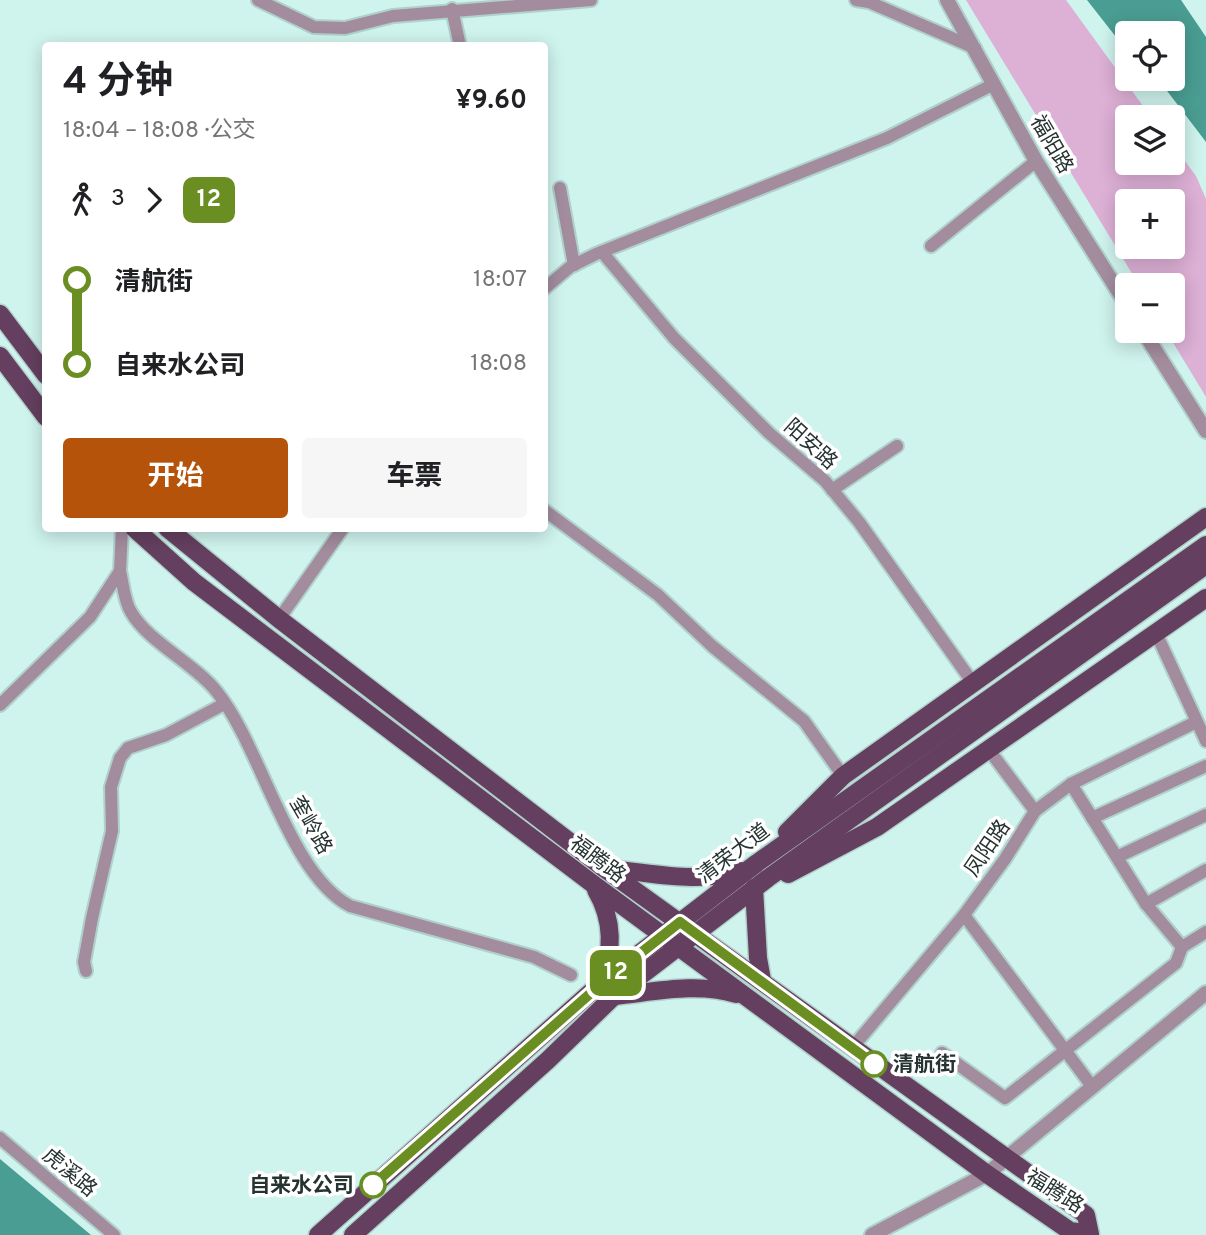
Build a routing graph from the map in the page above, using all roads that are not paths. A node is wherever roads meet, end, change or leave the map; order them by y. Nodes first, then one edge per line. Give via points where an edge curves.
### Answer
1 (258, 0) edge
2 (591, 0) edge
3 (856, 0) edge
4 (947, 0) edge
5 (452, 9) junction
6 (459, 42) edge
7 (975, 48) junction
8 (995, 84) junction
9 (1036, 161) junction
10 (560, 188) dead end
11 (931, 246) dead end
12 (602, 251) junction
13 (574, 265) junction
14 (548, 286) edge
15 (1115, 287) edge
16 (0, 314) edge
17 (1151, 343) edge
18 (0, 356) edge
19 (42, 370) edge
20 (42, 412) edge
21 (1206, 431) edge
22 (897, 446) dead end
23 (832, 490) junction
24 (548, 513) edge
25 (1206, 517) edge
26 (122, 532) edge
27 (138, 532) edge
28 (172, 532) edge
29 (340, 532) edge
30 (1206, 545) edge
31 (1206, 565) edge
32 (120, 571) junction
33 (1206, 598) edge
34 (279, 620) junction
35 (1156, 633) junction
36 (973, 683) junction
37 (224, 704) junction
38 (0, 705) edge
39 (1196, 722) junction
40 (1206, 741) edge
41 (989, 750) junction
42 (1206, 766) edge
43 (843, 776) junction
44 (1071, 784) junction
45 (852, 806) junction
46 (1035, 811) junction
47 (1206, 815) edge
48 (1092, 818) junction
49 (1117, 857) junction
50 (757, 863) junction
51 (604, 869) junction
52 (1206, 870) edge
53 (761, 883) junction
54 (593, 884) junction
55 (1146, 904) junction
56 (964, 915) junction
57 (680, 922) junction
58 (1206, 932) edge
59 (696, 933) junction
60 (663, 936) junction
61 (678, 947) junction
62 (1182, 947) junction
63 (86, 971) dead end
64 (571, 975) dead end
65 (762, 980) junction
66 (607, 990) junction
67 (1206, 993) edge
68 (747, 998) junction
69 (852, 1048) junction
70 (1066, 1052) junction
71 (942, 1053) dead end
72 (1091, 1085) junction
73 (0, 1138) edge
74 (1005, 1158) junction
75 (987, 1174) junction
76 (1090, 1234) edge
77 (114, 1235) edge
78 (318, 1235) edge
79 (353, 1235) edge
80 (872, 1235) edge

1 - 5 street via 314,27 345,28
2 - 5 street
3 - 7 street
4 - 7 street, 福阳路
5 - 6 street
7 - 8 street, 福阳路
8 - 9 street, 福阳路
8 - 12 street via 887,138
9 - 11 street
9 - 15 street, 福阳路
10 - 13 street
12 - 13 street
12 - 23 street, 阳安路 via 674,338
13 - 14 street
16 - 19 main road
17 - 21 street
18 - 20 main road
22 - 23 street
23 - 36 street, 阳安路
24 - 43 street via 658,595 804,721
25 - 36 main road
26 - 32 street
27 - 54 main road, 福腾路 via 194,582
28 - 34 main road, 福腾路
29 - 34 street
30 - 45 main road, 清荣大道
31 - 45 main road, 清荣大道
32 - 37 street, 奎岭路 via 130,611 216,691
32 - 38 street via 90,617
33 - 35 main road
34 - 51 main road, 福腾路
35 - 39 street
35 - 41 main road
36 - 43 main road
37 - 63 street via 166,735 128,748 120,758 111,787 112,831 92,918
37 - 64 street, 奎岭路 via 243,733 293,840 339,900 534,957
39 - 40 street
39 - 44 street, 凤阳路
41 - 46 street
41 - 53 main road via 877,827 784,876
42 - 48 street
43 - 50 main road
44 - 46 street, 凤阳路
44 - 48 street
45 - 50 main road, 清荣大道
45 - 53 main road, 清荣大道
46 - 56 street, 凤阳路
47 - 49 street
48 - 49 street
49 - 55 street
50 - 51 main road via 720,877
50 - 57 main road, 清荣大道
51 - 57 main road, 福腾路
52 - 55 street
53 - 59 main road, 清荣大道
53 - 65 main road via 758,958
54 - 60 main road, 福腾路
54 - 66 main road via 606,908 611,937
55 - 62 street
56 - 69 street, 凤阳路
56 - 70 street
57 - 59 main road, 福腾路
57 - 60 main road, 清荣大道
58 - 62 street
59 - 61 main road, 清荣大道
59 - 65 main road, 福腾路
60 - 61 main road, 福腾路
60 - 66 main road, 清荣大道
61 - 66 main road, 清荣大道
61 - 68 main road, 福腾路
62 - 70 street via 1176,963
65 - 69 main road, 福腾路
66 - 68 main road via 720,989
66 - 78 main road, 清荣大道
66 - 79 main road, 清荣大道 via 548,1060
67 - 72 street
68 - 75 main road, 福腾路
69 - 74 main road, 福腾路
70 - 71 street via 1005,1098
70 - 72 street
72 - 74 street
73 - 77 street, 虎溪路
74 - 75 street
74 - 76 main road, 福腾路 via 1086,1215
75 - 76 main road, 福腾路 via 1070,1231
75 - 80 street

